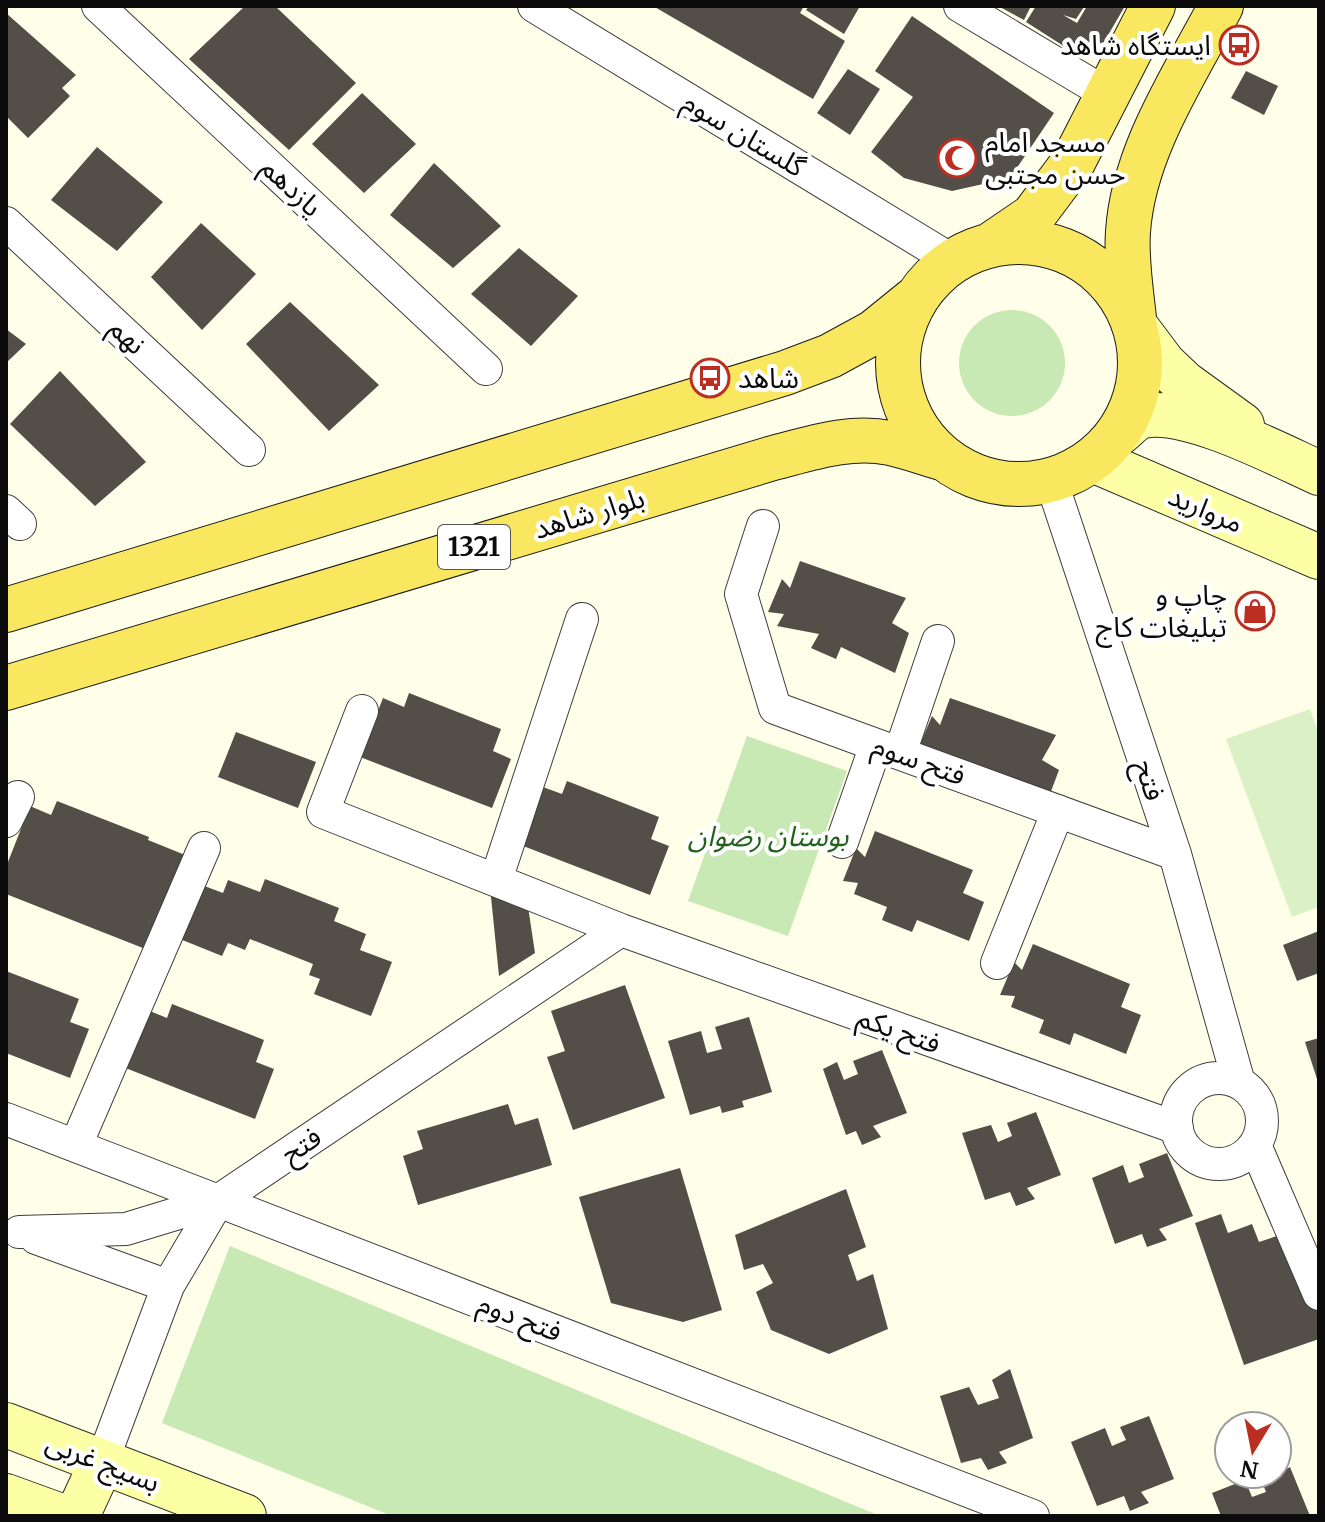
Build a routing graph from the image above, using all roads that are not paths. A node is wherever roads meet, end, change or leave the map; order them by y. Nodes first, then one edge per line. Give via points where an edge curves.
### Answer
1 (98, 6) edge
2 (534, 6) edge
3 (960, 6) edge
4 (1153, 6) edge
5 (1221, 6) edge
6 (1107, 94) junction
7 (6, 223) edge
8 (971, 254) junction
9 (916, 298) junction
10 (1134, 324) junction
11 (486, 369) dead end
12 (1106, 447) junction
13 (249, 450) dead end
14 (945, 459) junction
15 (1302, 465) edge
16 (1051, 480) junction
17 (763, 526) dead end
18 (1319, 557) edge
19 (6, 610) edge
20 (582, 619) dead end
21 (938, 641) dead end
22 (6, 688) edge
23 (362, 711) dead end
24 (888, 749) junction
25 (1058, 811) junction
26 (842, 842) dead end
27 (204, 848) dead end
28 (1175, 854) junction
29 (496, 880) junction
30 (621, 930) junction
31 (997, 963) dead end
32 (1239, 1083) junction
33 (6, 1119) edge
34 (1177, 1128) junction
35 (76, 1145) junction
36 (1255, 1145) junction
37 (218, 1201) junction
38 (13, 1230) edge
39 (168, 1286) junction
40 (1319, 1294) edge
41 (6, 1425) edge
42 (102, 1462) junction
43 (6, 1496) edge
44 (61, 1516) edge
45 (77, 1516) edge
46 (244, 1516) edge
47 (1033, 1516) edge

1 - 11 street, یازدهم
2 - 8 street, گلستان سوم
3 - 6 street
4 - 6 main road
5 - 10 main road via 1154,134 1136,185 1127,252
6 - 8 main road via 1072,164 1033,216
7 - 13 street, نهم
8 - 9 main road
8 - 10 main road via 1021,243 1053,247 1082,259 1107,279
9 - 14 main road via 902,331 898,367 904,402 920,433
9 - 19 main road via 874,332 785,373
10 - 12 main road via 1141,362 1135,400
10 - 15 main road via 1184,383
12 - 15 main road via 1140,416 1167,415 1205,424
12 - 16 main road via 1073,472
12 - 18 main road, مروارید
14 - 16 main road via 978,477 1014,484
14 - 22 main road, بلوار شاهد / 1321 via 891,443 837,442
16 - 28 street, فتح
17 - 24 street, فتح سوم via 741,594 775,708
20 - 29 street
21 - 24 street
23 - 29 street, فتح یکم via 323,812
24 - 25 street, فتح سوم
24 - 26 street
25 - 28 street, فتح سوم
25 - 31 street
27 - 35 street
28 - 32 street, فتح
29 - 30 street, فتح یکم
30 - 34 street, فتح یکم
30 - 37 street, فتح
32 - 34 street via 1226,1078 1199,1083 1180,1102
32 - 36 street via 1250,1091 1262,1117
33 - 35 street, فتح دوم
34 - 36 street via 1181,1142 1202,1160 1231,1162
35 - 37 street, فتح دوم
36 - 40 street
37 - 38 street via 126,1229
37 - 39 street, فتح
37 - 47 street, فتح دوم
38 - 39 street
39 - 42 street, فتح
41 - 42 main road, بسیج غربی
42 - 45 main road
42 - 46 main road, بسیج غربی
43 - 44 main road

